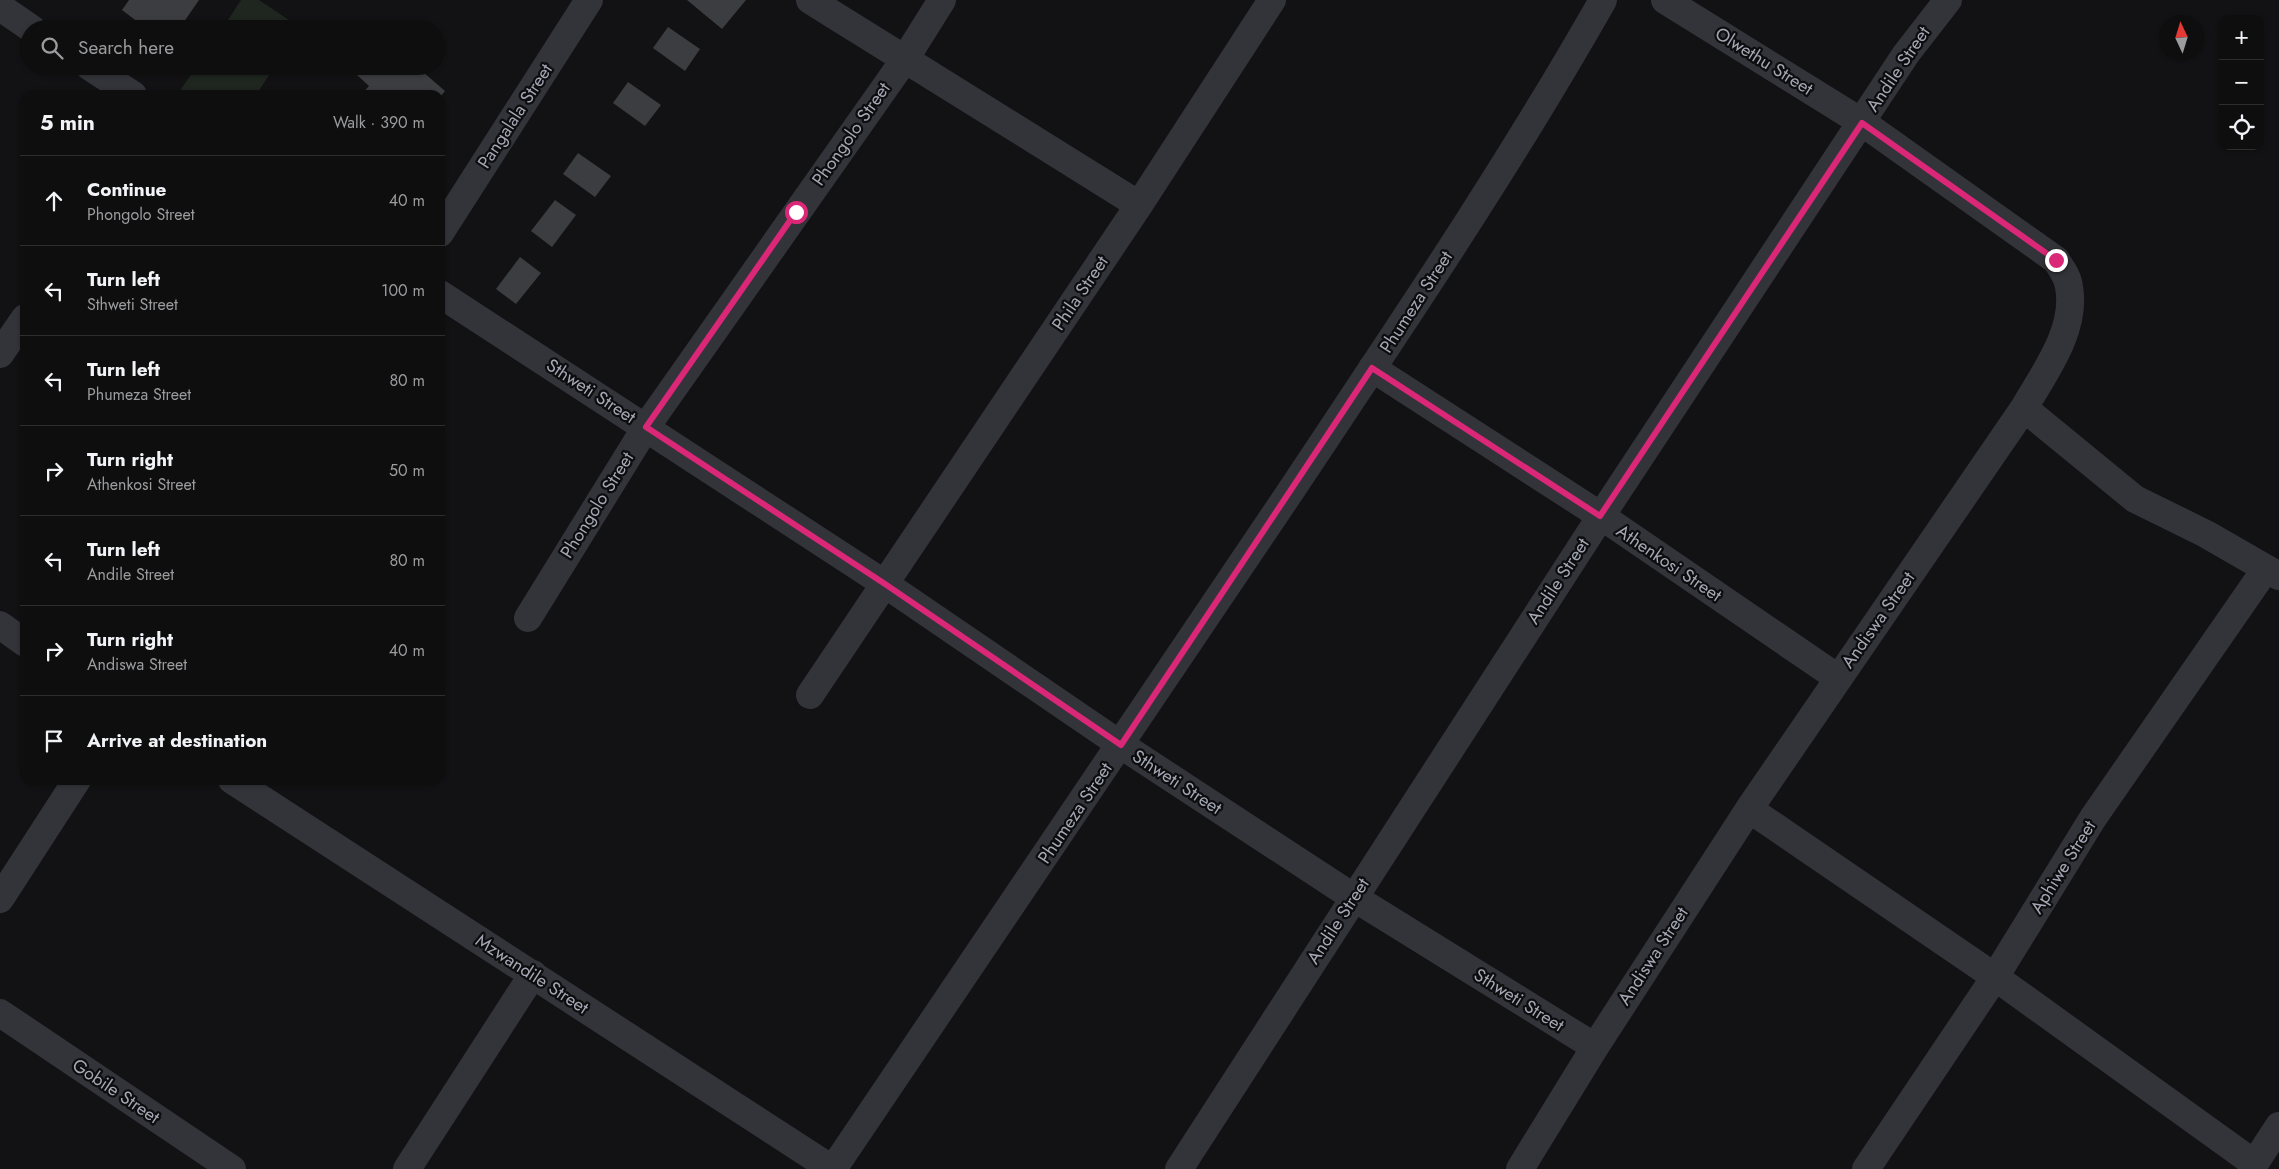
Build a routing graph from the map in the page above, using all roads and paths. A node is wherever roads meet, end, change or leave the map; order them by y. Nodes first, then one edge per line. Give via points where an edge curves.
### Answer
1 (589, 0) edge
2 (810, 0) edge
3 (942, 0) edge
4 (1272, 0) edge
5 (1603, 0) edge
6 (1665, 0) edge
7 (1948, 0) edge
8 (0, 7) edge
9 (20, 21) edge
10 (905, 59) junction
11 (103, 75) edge
12 (125, 90) edge
13 (1862, 123) junction
14 (1139, 205) junction
15 (445, 225) edge
16 (445, 297) edge
17 (20, 325) edge
18 (0, 354) edge
19 (1372, 368) junction
20 (2024, 408) junction
21 (646, 427) junction
22 (1600, 516) junction
23 (2272, 573) edge
24 (885, 584) junction
25 (528, 618) dead end
26 (0, 626) edge
27 (20, 640) edge
28 (1838, 678) junction
29 (810, 695) dead end
30 (1121, 745) junction
31 (74, 785) edge
32 (240, 785) edge
33 (1749, 809) junction
34 (1353, 897) junction
35 (0, 898) edge
36 (533, 974) junction
37 (1995, 977) junction
38 (0, 1013) edge
39 (1595, 1047) junction
40 (2279, 1126) edge
41 (2253, 1166) edge
42 (232, 1169) edge
43 (407, 1169) edge
44 (832, 1169) edge
45 (1179, 1169) edge
46 (1520, 1169) edge
47 (1866, 1169) edge

1 - 15 street, Pangalala Street
2 - 10 street
3 - 10 street, Phongolo Street
4 - 14 street, Phila Street
5 - 19 street, Phumeza Street via 1552,89
6 - 13 street, Olwethu Street
7 - 13 street, Andile Street via 1906,54
8 - 9 street
10 - 14 street
10 - 21 street, Phongolo Street
11 - 12 street
13 - 20 street, Andiswa Street via 2056,260 2069,288 2069,314 2062,338
13 - 22 street, Andile Street
14 - 24 street, Phila Street
16 - 21 street, Sthweti Street
17 - 18 street
19 - 22 street, Athenkosi Street
19 - 30 street, Phumeza Street
20 - 23 street via 2135,499 2206,534
20 - 28 street, Andiswa Street
21 - 24 street, Sthweti Street
21 - 25 street, Phongolo Street
22 - 28 street, Athenkosi Street
22 - 34 street, Andile Street
23 - 37 street, Aphiwe Street via 2093,818
24 - 29 street, Phila Street
24 - 30 street, Sthweti Street
26 - 27 street
28 - 33 street, Andiswa Street
30 - 34 street, Sthweti Street
30 - 44 street, Phumeza Street
31 - 35 street
32 - 36 street, Mzwandile Street
33 - 37 street
33 - 39 street, Andiswa Street
34 - 39 street, Sthweti Street
34 - 45 street, Andile Street
36 - 43 street
36 - 44 street, Mzwandile Street
37 - 41 street
37 - 47 street, Aphiwe Street
38 - 42 street, Gobile Street
39 - 46 street, Andiswa Street
40 - 41 street

